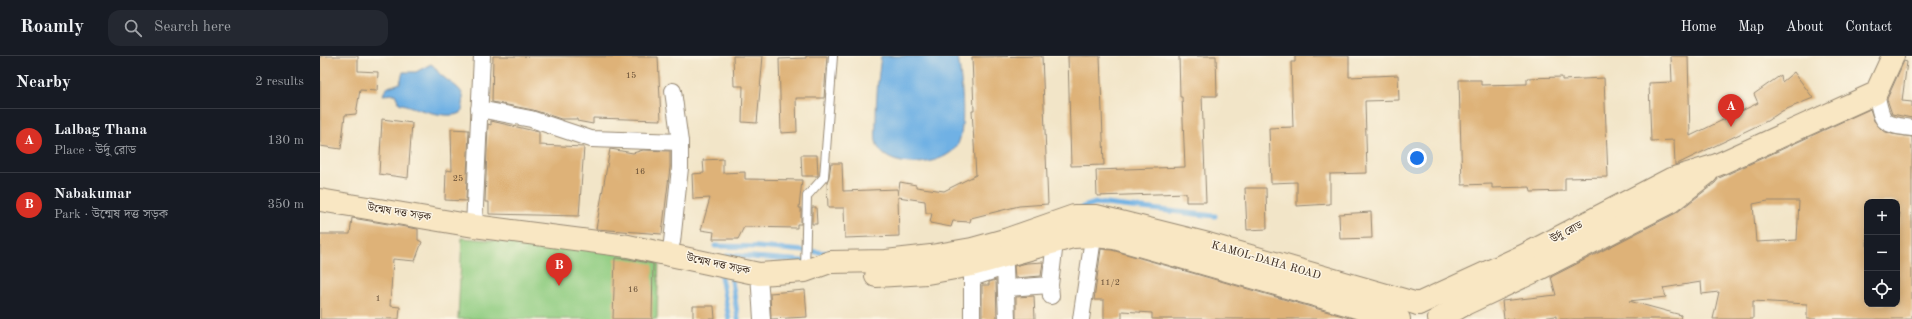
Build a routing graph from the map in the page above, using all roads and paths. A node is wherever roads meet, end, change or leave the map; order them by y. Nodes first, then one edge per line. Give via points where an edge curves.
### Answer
1 (482, 56) edge
2 (833, 56) edge
3 (1893, 56) edge
4 (673, 91) dead end
5 (1876, 92) junction
6 (479, 109) junction
7 (1912, 128) edge
8 (680, 142) junction
9 (1717, 165) junction
10 (320, 200) edge
11 (474, 226) junction
12 (1080, 227) junction
13 (672, 242) dead end
14 (972, 264) junction
15 (805, 271) junction
16 (759, 274) junction
17 (1007, 288) junction
18 (1438, 294) junction
19 (1417, 312) edge
20 (1443, 316) edge
21 (762, 319) edge
22 (972, 319) edge
23 (1007, 319) edge
24 (1081, 319) edge
25 (1399, 319) edge

1 - 6 street
2 - 15 lane via 824,177 807,196
3 - 5 main road
4 - 8 street
5 - 7 street via 1882,119 1890,125
5 - 9 main road, উর্দু রোড
6 - 8 street via 531,119 591,139
6 - 11 street
8 - 13 street via 680,168
9 - 18 main road, উর্দু রোড via 1670,179 1525,255
9 - 20 main road, উর্দু রোড via 1670,202
10 - 11 main road, উন্মেষ দত্ত সড়ক
11 - 16 main road, উন্মেষ দত্ত সড়ক via 628,246
12 - 14 main road, উন্মেষ দত্ত সড়ক via 1008,239
12 - 17 street via 1051,290
12 - 19 main road, KAMOL-DAHA ROAD
12 - 24 street
12 - 25 main road, KAMOL-DAHA ROAD
14 - 15 main road, উন্মেষ দত্ত সড়ক via 830,262
14 - 17 street via 1005,267
14 - 22 street
15 - 16 main road, উন্মেষ দত্ত সড়ক
16 - 21 street
17 - 23 street
18 - 19 main road, উর্দু রোড
18 - 20 main road

